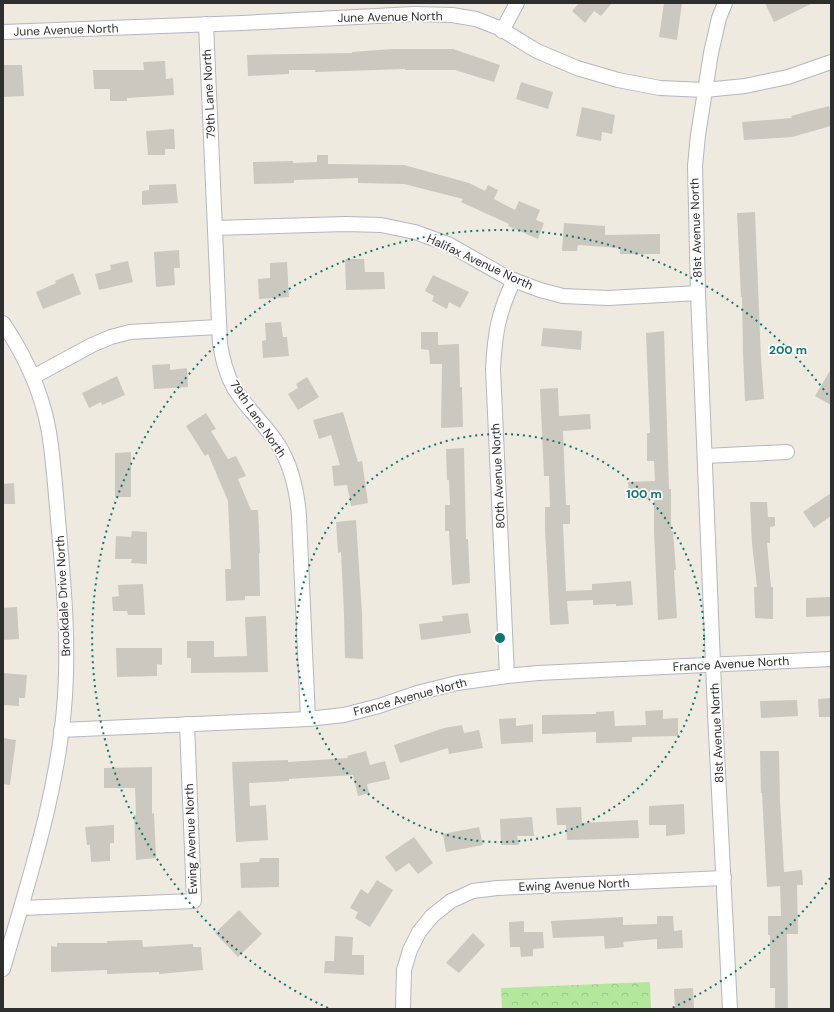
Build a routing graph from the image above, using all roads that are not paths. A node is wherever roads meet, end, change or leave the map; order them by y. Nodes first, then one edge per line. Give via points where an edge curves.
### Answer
1 (517, 3) edge
2 (725, 3) edge
3 (414, 8) edge
4 (206, 24) junction
5 (502, 31) junction
6 (3, 32) edge
7 (831, 62) edge
8 (705, 90) junction
9 (215, 228) junction
10 (514, 280) junction
11 (698, 293) junction
12 (3, 323) edge
13 (218, 327) junction
14 (33, 377) junction
15 (787, 452) dead end
16 (705, 456) junction
17 (831, 659) edge
18 (714, 664) junction
19 (507, 676) junction
20 (308, 719) junction
21 (187, 724) junction
22 (61, 730) junction
23 (724, 878) junction
24 (21, 908) junction
25 (3, 968) edge
26 (403, 1009) edge
27 (730, 1009) edge

1 - 5 street
2 - 8 street, 81st Avenue North via 710,53
3 - 4 street, June Avenue North
3 - 5 street, June Avenue North via 476,19
4 - 6 street, June Avenue North
4 - 9 street, 79th Lane North
5 - 8 street, June Avenue North via 537,52 611,78 660,88
7 - 8 street, June Avenue North via 788,77 746,86
8 - 11 street, 81st Avenue North via 695,166
9 - 10 street, Halifax Avenue North via 381,225 415,232 448,244
9 - 13 street, 79th Lane North
10 - 11 street, Halifax Avenue North via 562,296 608,298
10 - 19 street, 80th Avenue North via 498,322 493,369
11 - 16 street, 81st Avenue North
12 - 14 street, Brookdale Drive North
13 - 14 street via 130,332 111,337
13 - 20 street, 79th Lane North via 225,368 234,388 280,446 297,492
14 - 22 street, Brookdale Drive North via 44,409 51,445 65,598 67,651
15 - 16 street
16 - 18 street, 81st Avenue North
17 - 18 street, France Avenue North
18 - 19 street, France Avenue North
18 - 23 street, 81st Avenue North
19 - 20 street, France Avenue North via 457,683 344,715
20 - 21 street, France Avenue North
21 - 22 street, France Avenue North
21 - 24 street, Ewing Avenue North via 194,900
22 - 24 street, Brookdale Drive North via 53,787
23 - 26 street, Ewing Avenue North via 473,891 451,901 432,916 419,932 404,970
23 - 27 street, 81st Avenue North
24 - 25 street, Brookdale Drive North

